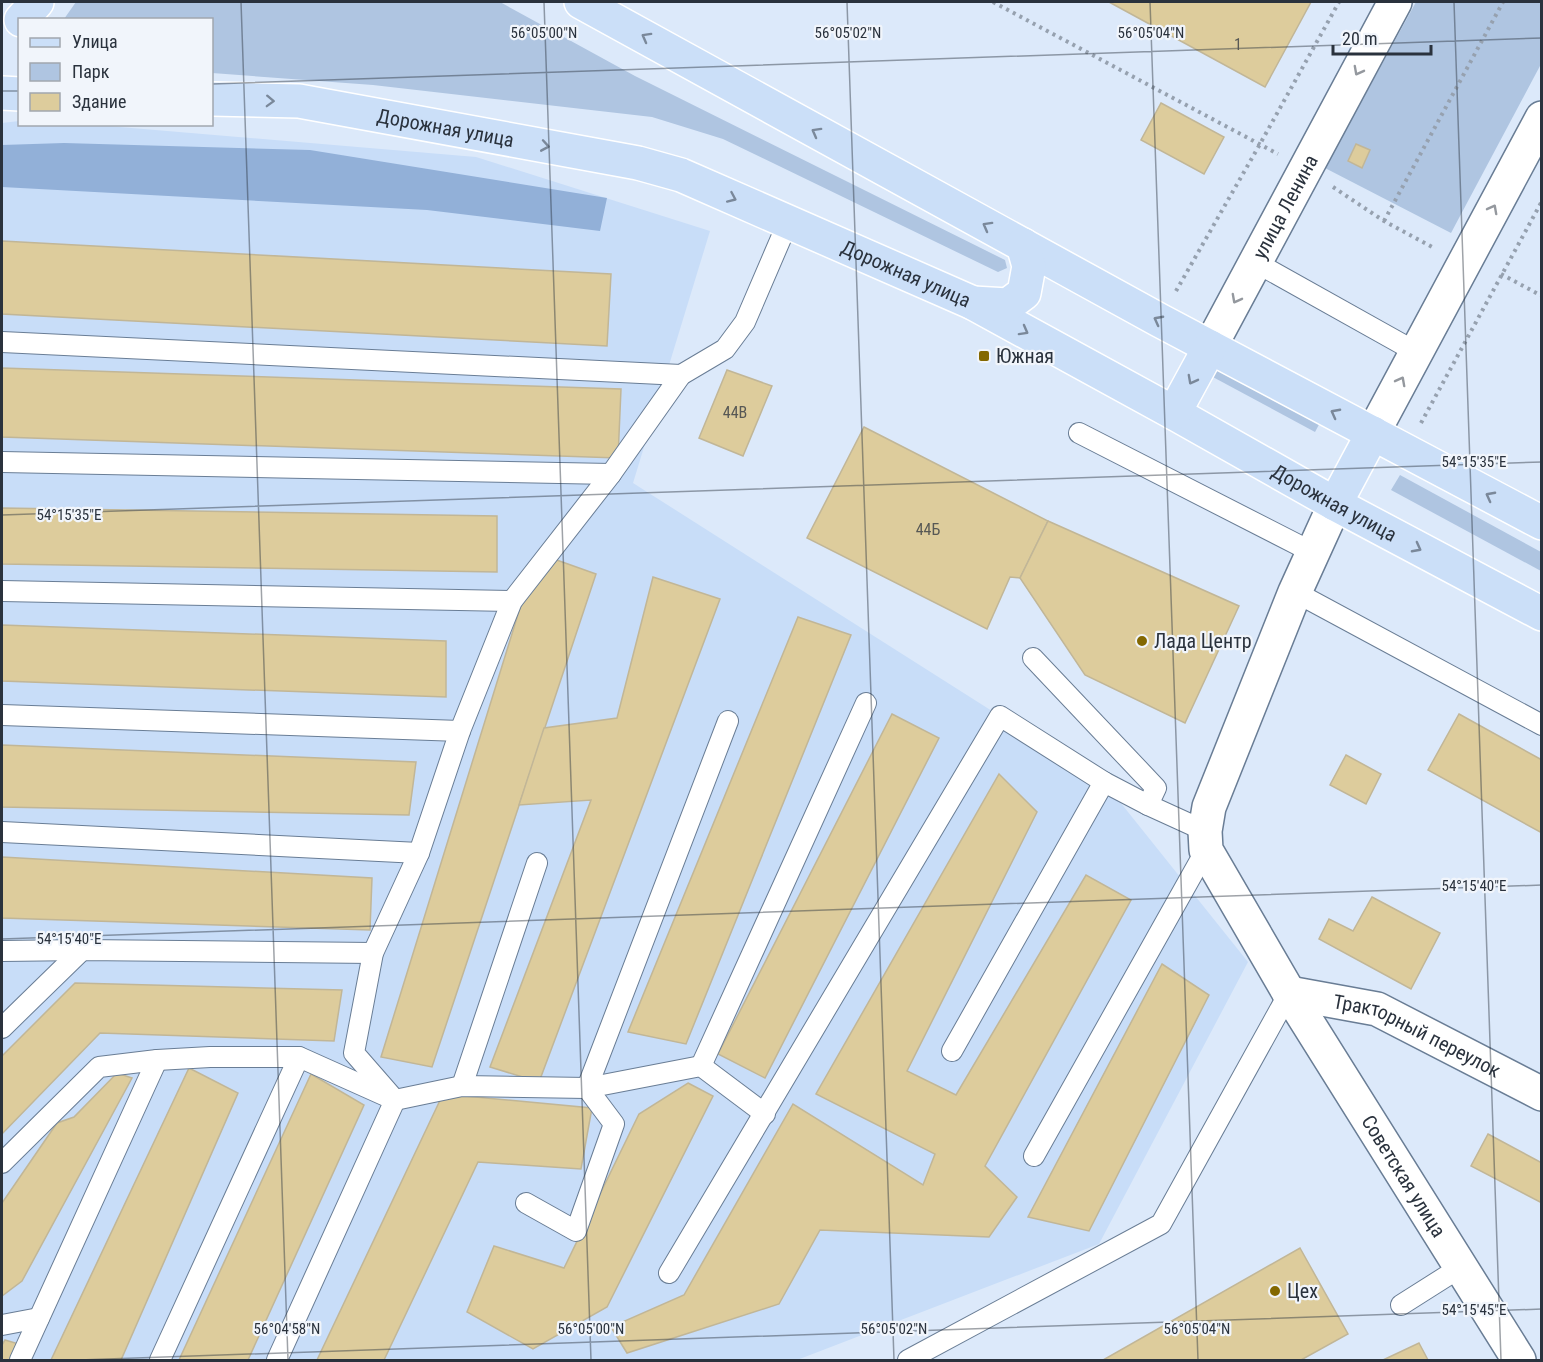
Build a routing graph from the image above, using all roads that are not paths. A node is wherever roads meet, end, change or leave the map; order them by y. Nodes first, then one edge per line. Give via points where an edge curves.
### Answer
1 (37, 2) edge
2 (580, 2) edge
3 (1395, 2) edge
4 (22, 18) edge
5 (18, 22) edge
6 (2, 35) edge
7 (2, 93) edge
8 (18, 93) edge
9 (213, 99) edge
10 (1542, 118) edge
11 (788, 222) junction
12 (1023, 246) junction
13 (1255, 262) junction
14 (973, 303) junction
15 (2, 342) edge
16 (1210, 347) junction
17 (1416, 352) junction
18 (681, 375) junction
19 (1174, 413) junction
20 (1079, 433) dead end
21 (1373, 433) junction
22 (2, 462) edge
23 (611, 474) junction
24 (1335, 504) junction
25 (1542, 523) edge
26 (1312, 552) junction
27 (2, 591) edge
28 (1295, 592) junction
29 (512, 601) junction
30 (1542, 614) edge
31 (1033, 658) dead end
32 (866, 703) dead end
33 (2, 715) edge
34 (728, 721) dead end
35 (1542, 725) edge
36 (460, 731) junction
37 (1104, 782) junction
38 (1148, 806) junction
39 (2, 832) edge
40 (1206, 841) junction
41 (419, 853) junction
42 (537, 864) dead end
43 (82, 950) junction
44 (2, 951) edge
45 (373, 953) junction
46 (1289, 993) junction
47 (2, 1028) edge
48 (952, 1051) dead end
49 (299, 1057) junction
50 (157, 1060) junction
51 (701, 1066) junction
52 (462, 1086) junction
53 (587, 1088) junction
54 (1542, 1094) edge
55 (395, 1100) junction
56 (765, 1114) junction
57 (1034, 1156) dead end
58 (2, 1163) edge
59 (526, 1203) dead end
60 (1461, 1267) junction
61 (669, 1273) dead end
62 (1401, 1305) dead end
63 (39, 1318) junction
64 (2, 1325) edge
65 (20, 1360) edge
66 (160, 1360) edge
67 (277, 1360) edge
68 (908, 1360) edge
69 (1519, 1360) edge

1 - 4 main road
12 -> 2 main road
3 -> 13 street, улица Ленина
5 - 6 main road
7 - 8 main road
9 -> 11 main road, Дорожная улица via 299,101 638,163 681,175
17 -> 10 street
11 - 14 main road, Дорожная улица
11 - 18 lane via 745,322 725,349
12 - 14 main road via 1029,266 1024,293 1008,305
16 -> 12 main road
13 -> 16 street, улица Ленина
13 - 17 lane
14 -> 19 main road, Дорожная улица
15 - 18 lane
16 -> 19 main road, улица Ленина
21 -> 16 main road
21 -> 17 street
18 - 23 lane
19 - 24 main road, Дорожная улица
20 - 26 lane
21 - 24 main road
25 -> 21 main road
22 - 23 lane
23 - 29 lane
24 - 26 street
24 -> 30 main road, Дорожная улица
26 - 28 street
27 - 29 lane
28 - 35 lane
28 - 40 street via 1209,807
29 - 36 lane
31 - 38 lane via 1156,788
32 - 51 lane
33 - 36 lane
34 - 53 lane
36 - 41 lane
37 - 38 lane
37 - 48 lane
37 - 56 lane via 1000,716
38 - 40 lane
39 - 41 lane
40 - 46 street, Советская улица
40 - 57 lane
41 - 45 lane
42 - 52 lane
43 - 44 lane
43 - 45 lane
43 - 47 lane
45 - 55 lane via 354,1053
46 - 54 street, Тракторный переулок via 1377,1009
46 - 60 street, Советская улица
46 - 68 lane via 1161,1224
49 - 50 lane
49 - 55 lane
49 - 66 lane
50 - 58 lane via 99,1067
50 - 63 lane
51 - 53 lane
51 - 56 lane
52 - 53 lane
52 - 55 lane
53 - 59 lane via 614,1124 576,1231
55 - 67 lane
56 - 61 lane
60 - 62 lane
60 - 69 street, Советская улица
63 - 64 lane
63 - 65 lane

